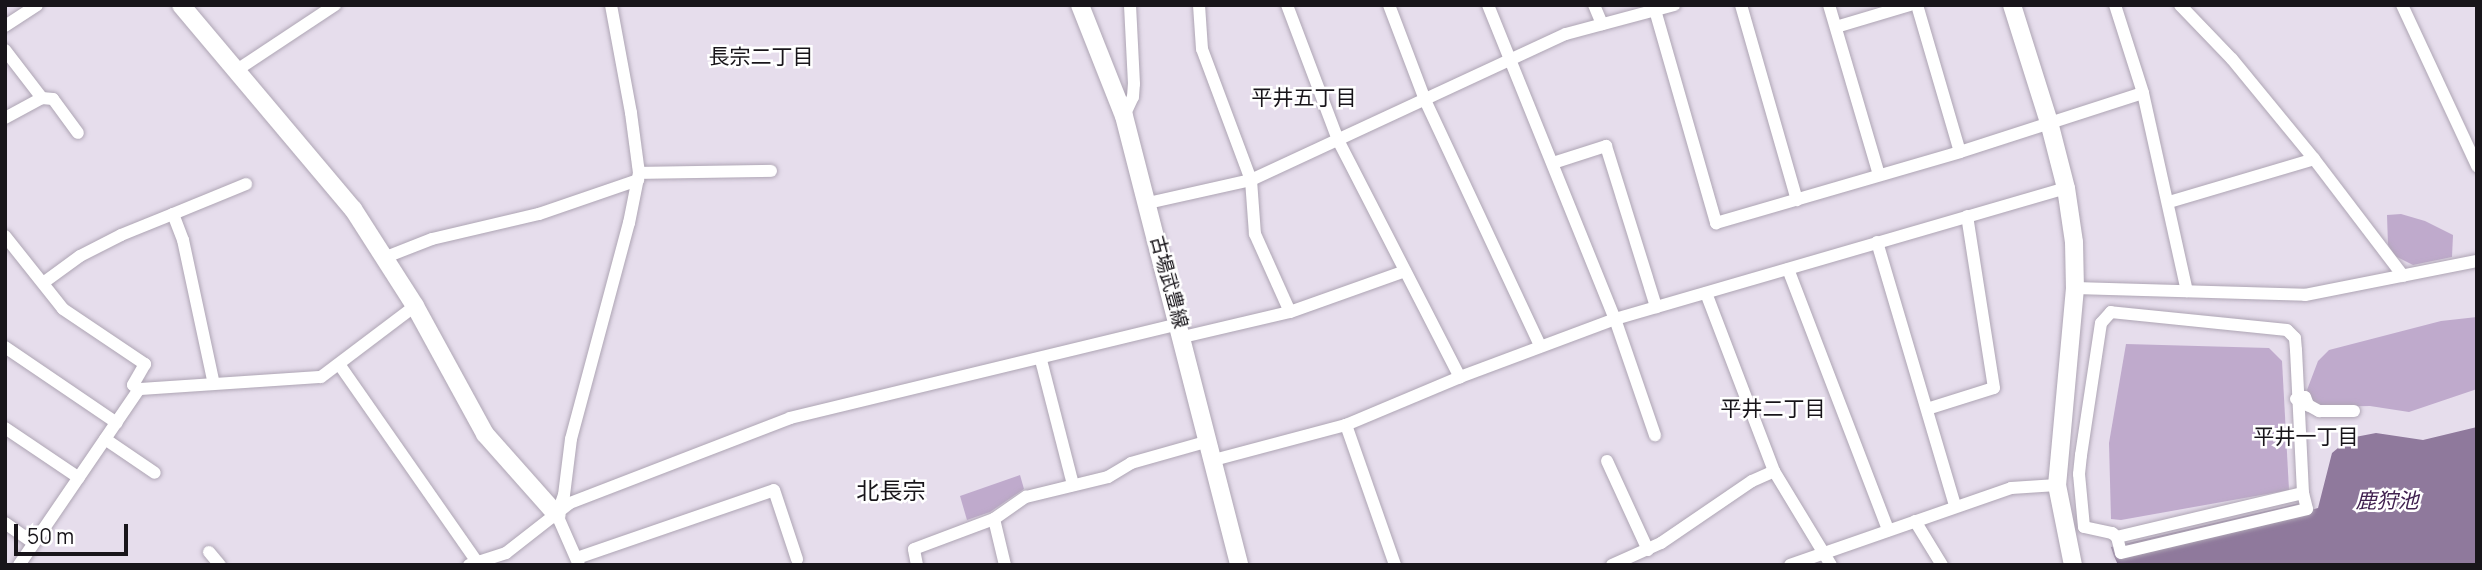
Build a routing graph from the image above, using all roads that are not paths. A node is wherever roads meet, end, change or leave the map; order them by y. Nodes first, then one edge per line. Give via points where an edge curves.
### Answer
1 (37, 5) edge
2 (181, 5) edge
3 (335, 5) edge
4 (611, 5) edge
5 (1080, 5) edge
6 (1130, 5) edge
7 (1199, 5) edge
8 (1287, 5) edge
9 (1389, 5) edge
10 (1488, 5) edge
11 (1594, 5) edge
12 (1674, 5) edge
13 (1741, 5) edge
14 (1829, 5) edge
15 (1910, 5) edge
16 (1917, 5) edge
17 (2012, 5) edge
18 (2115, 5) edge
19 (2180, 5) edge
20 (2402, 5) edge
21 (1655, 10) junction
22 (1602, 24) junction
23 (5, 26) edge
24 (1836, 27) junction
25 (5, 50) edge
26 (1511, 59) junction
27 (237, 70) junction
28 (2143, 93) junction
29 (42, 98) junction
30 (1425, 100) junction
31 (1124, 116) junction
32 (5, 118) edge
33 (2049, 122) junction
34 (78, 133) dead end
35 (1338, 140) junction
36 (1960, 152) junction
37 (2315, 159) junction
38 (1553, 163) junction
39 (2477, 166) edge
40 (771, 172) dead end
41 (638, 176) junction
42 (1879, 176) junction
43 (1251, 180) junction
44 (246, 184) dead end
45 (2066, 188) junction
46 (1797, 200) junction
47 (2169, 202) junction
48 (1147, 203) junction
49 (173, 214) junction
50 (1967, 216) junction
51 (5, 236) edge
52 (1877, 243) junction
53 (386, 257) junction
54 (2477, 261) edge
55 (1788, 269) junction
56 (1405, 271) junction
57 (2403, 276) junction
58 (43, 283) junction
59 (2075, 288) junction
60 (2188, 290) junction
61 (1706, 293) junction
62 (415, 306) junction
63 (1656, 307) junction
64 (1290, 312) junction
65 (1615, 319) junction
66 (1181, 331) junction
67 (1541, 346) junction
68 (5, 347) edge
69 (1041, 360) junction
70 (339, 365) junction
71 (1460, 377) junction
72 (214, 384) junction
73 (139, 389) junction
74 (2297, 398) junction
75 (1927, 409) junction
76 (2354, 411) dead end
77 (117, 423) junction
78 (1346, 425) junction
79 (5, 428) edge
80 (1655, 435) dead end
81 (106, 439) junction
82 (1209, 441) junction
83 (1214, 460) junction
84 (1607, 461) dead end
85 (1774, 471) junction
86 (155, 473) dead end
87 (79, 478) junction
88 (1073, 485) junction
89 (2056, 485) junction
90 (2303, 494) junction
91 (1955, 506) junction
92 (2241, 508) junction
93 (557, 515) junction
94 (994, 519) junction
95 (1915, 521) junction
96 (2180, 522) junction
97 (5, 523) edge
98 (2246, 524) junction
99 (1888, 530) junction
100 (2117, 537) junction
101 (2184, 538) junction
102 (34, 543) junction
103 (1648, 550) junction
104 (209, 552) dead end
105 (1825, 552) junction
106 (797, 559) dead end
107 (578, 561) edge
108 (1627, 562) edge
109 (473, 564) edge
110 (19, 565) edge
111 (220, 565) edge
112 (917, 565) edge
113 (1005, 565) edge
114 (1239, 565) edge
115 (1395, 565) edge
116 (1612, 565) edge
117 (1790, 565) edge
118 (1831, 565) edge
119 (1942, 565) edge
120 (2073, 565) edge

1 - 23 street
2 - 27 street
3 - 27 street
4 - 41 street
5 - 31 street, 古場武豊線
6 - 31 street via 1134,84
7 - 43 street via 1202,49
8 - 35 street
9 - 30 street
10 - 26 street
11 - 22 street
12 - 21 street
13 - 46 street
14 - 24 street
15 - 24 street
16 - 36 street
17 - 33 street
18 - 28 street
19 - 37 street via 2232,59
20 - 39 street
21 - 22 street
21 - 46 street via 1716,223
22 - 26 street via 1566,34
24 - 42 street
25 - 29 street
26 - 30 street
26 - 38 street
27 - 53 street via 353,209
28 - 33 street
28 - 47 street
29 - 32 street
29 - 34 street via 53,99
30 - 35 street
30 - 67 street
31 - 48 street, 古場武豊線
33 - 36 street
33 - 45 street
35 - 43 street
35 - 56 street
36 - 42 street
37 - 47 street
37 - 57 street
38 - 63 street via 1606,146
38 - 65 street
40 - 41 street
41 - 53 street via 538,214 432,239
41 - 93 street
42 - 46 street
43 - 48 street
43 - 64 street via 1255,234
44 - 49 street
45 - 50 street
45 - 59 street
47 - 60 street
48 - 66 street, 古場武豊線
49 - 58 street via 80,256
49 - 72 street via 183,240
50 - 52 street
50 - 75 street via 1994,388
51 - 58 street
52 - 55 street
52 - 75 street
53 - 62 street
54 - 57 street
55 - 61 street
55 - 99 street
56 - 64 street
56 - 71 street
57 - 60 street via 2305,295
58 - 73 street via 63,309 145,364 133,386
59 - 60 street
59 - 89 street
61 - 63 street
61 - 85 street
62 - 70 street
62 - 93 street via 485,434
63 - 65 street
64 - 66 street
65 - 67 street
65 - 80 street
66 - 69 street
66 - 82 street, 古場武豊線
67 - 71 street
68 - 77 street
69 - 88 street
69 - 93 street via 790,418 570,503
70 - 72 street via 321,377
70 - 109 street
71 - 78 street
72 - 73 street
73 - 77 street
74 - 76 street via 2305,397 2308,405 2319,411
74 - 90 street
74 - 100 street via 2297,350 2295,338 2287,330 2107,314 2101,323 2076,505 2084,527
75 - 91 street
77 - 81 street
78 - 83 street
78 - 115 street
79 - 87 street
81 - 86 street
81 - 87 street
82 - 83 street, 古場武豊線
82 - 88 street
83 - 114 street, 古場武豊線
84 - 103 street
85 - 103 street
85 - 105 street
87 - 102 street
88 - 94 street via 1026,497
89 - 91 street via 2011,488
89 - 120 street
90 - 92 street
90 - 98 street via 2308,509
91 - 95 street
92 - 96 street
92 - 98 street
93 - 107 street
93 - 109 street via 506,553
94 - 112 street via 914,549
94 - 113 street
95 - 99 street
95 - 119 street
96 - 100 street
96 - 101 street
97 - 102 street
98 - 101 street
99 - 105 street
100 - 101 street via 2121,553
102 - 110 street
103 - 108 street
104 - 111 street
105 - 117 street
105 - 118 street
106 - 107 street via 774,490
108 - 116 street

